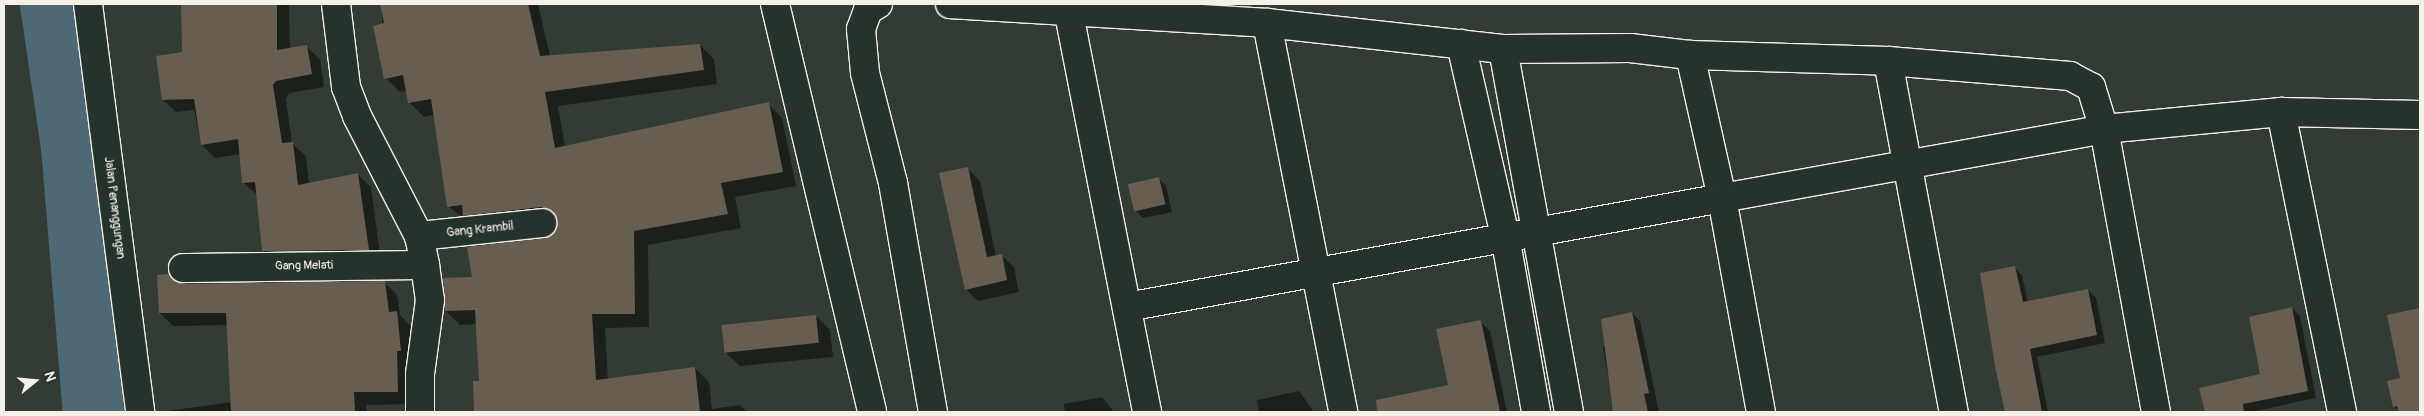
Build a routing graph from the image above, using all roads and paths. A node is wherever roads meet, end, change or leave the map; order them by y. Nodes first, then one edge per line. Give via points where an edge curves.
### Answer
1 (88, 4) edge
2 (336, 4) edge
3 (775, 4) edge
4 (878, 4) edge
5 (950, 4) edge
6 (1070, 14) junction
7 (1267, 23) junction
8 (1461, 44) junction
9 (1503, 49) junction
10 (1690, 55) junction
11 (1888, 61) junction
12 (2281, 112) junction
13 (2420, 115) edge
14 (2104, 129) junction
15 (1907, 164) junction
16 (1722, 198) junction
17 (542, 223) dead end
18 (1534, 231) junction
19 (419, 236) junction
20 (1505, 236) junction
21 (426, 265) junction
22 (183, 268) dead end
23 (1316, 273) junction
24 (1127, 307) junction
25 (140, 412) edge
26 (420, 412) edge
27 (872, 412) edge
28 (933, 412) edge
29 (1147, 412) edge
30 (1343, 412) edge
31 (1536, 412) edge
32 (1569, 412) edge
33 (1761, 412) edge
34 (1954, 412) edge
35 (2156, 412) edge
36 (2342, 412) edge

1 - 25 street, Jalan Penanggungan
2 - 19 street via 340,54 357,116
3 - 27 street
4 - 28 street via 868,10 861,29 865,73 893,183
5 - 6 street
6 - 7 street
6 - 24 street
7 - 8 street
7 - 23 street
8 - 9 street
8 - 20 street
9 - 10 street via 1630,48
9 - 18 street
10 - 11 street
10 - 16 street
11 - 14 street via 2070,76 2091,87
11 - 15 street
12 - 13 street
12 - 14 street
12 - 36 street
14 - 15 street
14 - 35 street
15 - 16 street
15 - 34 street
16 - 18 street
16 - 33 street
17 - 19 street, Gang Krambil
18 - 20 street
18 - 32 street
19 - 21 street
20 - 23 street
20 - 31 street
21 - 22 street, Gang Melati
21 - 26 street via 430,300 420,374
23 - 24 street
23 - 30 street
24 - 29 street

